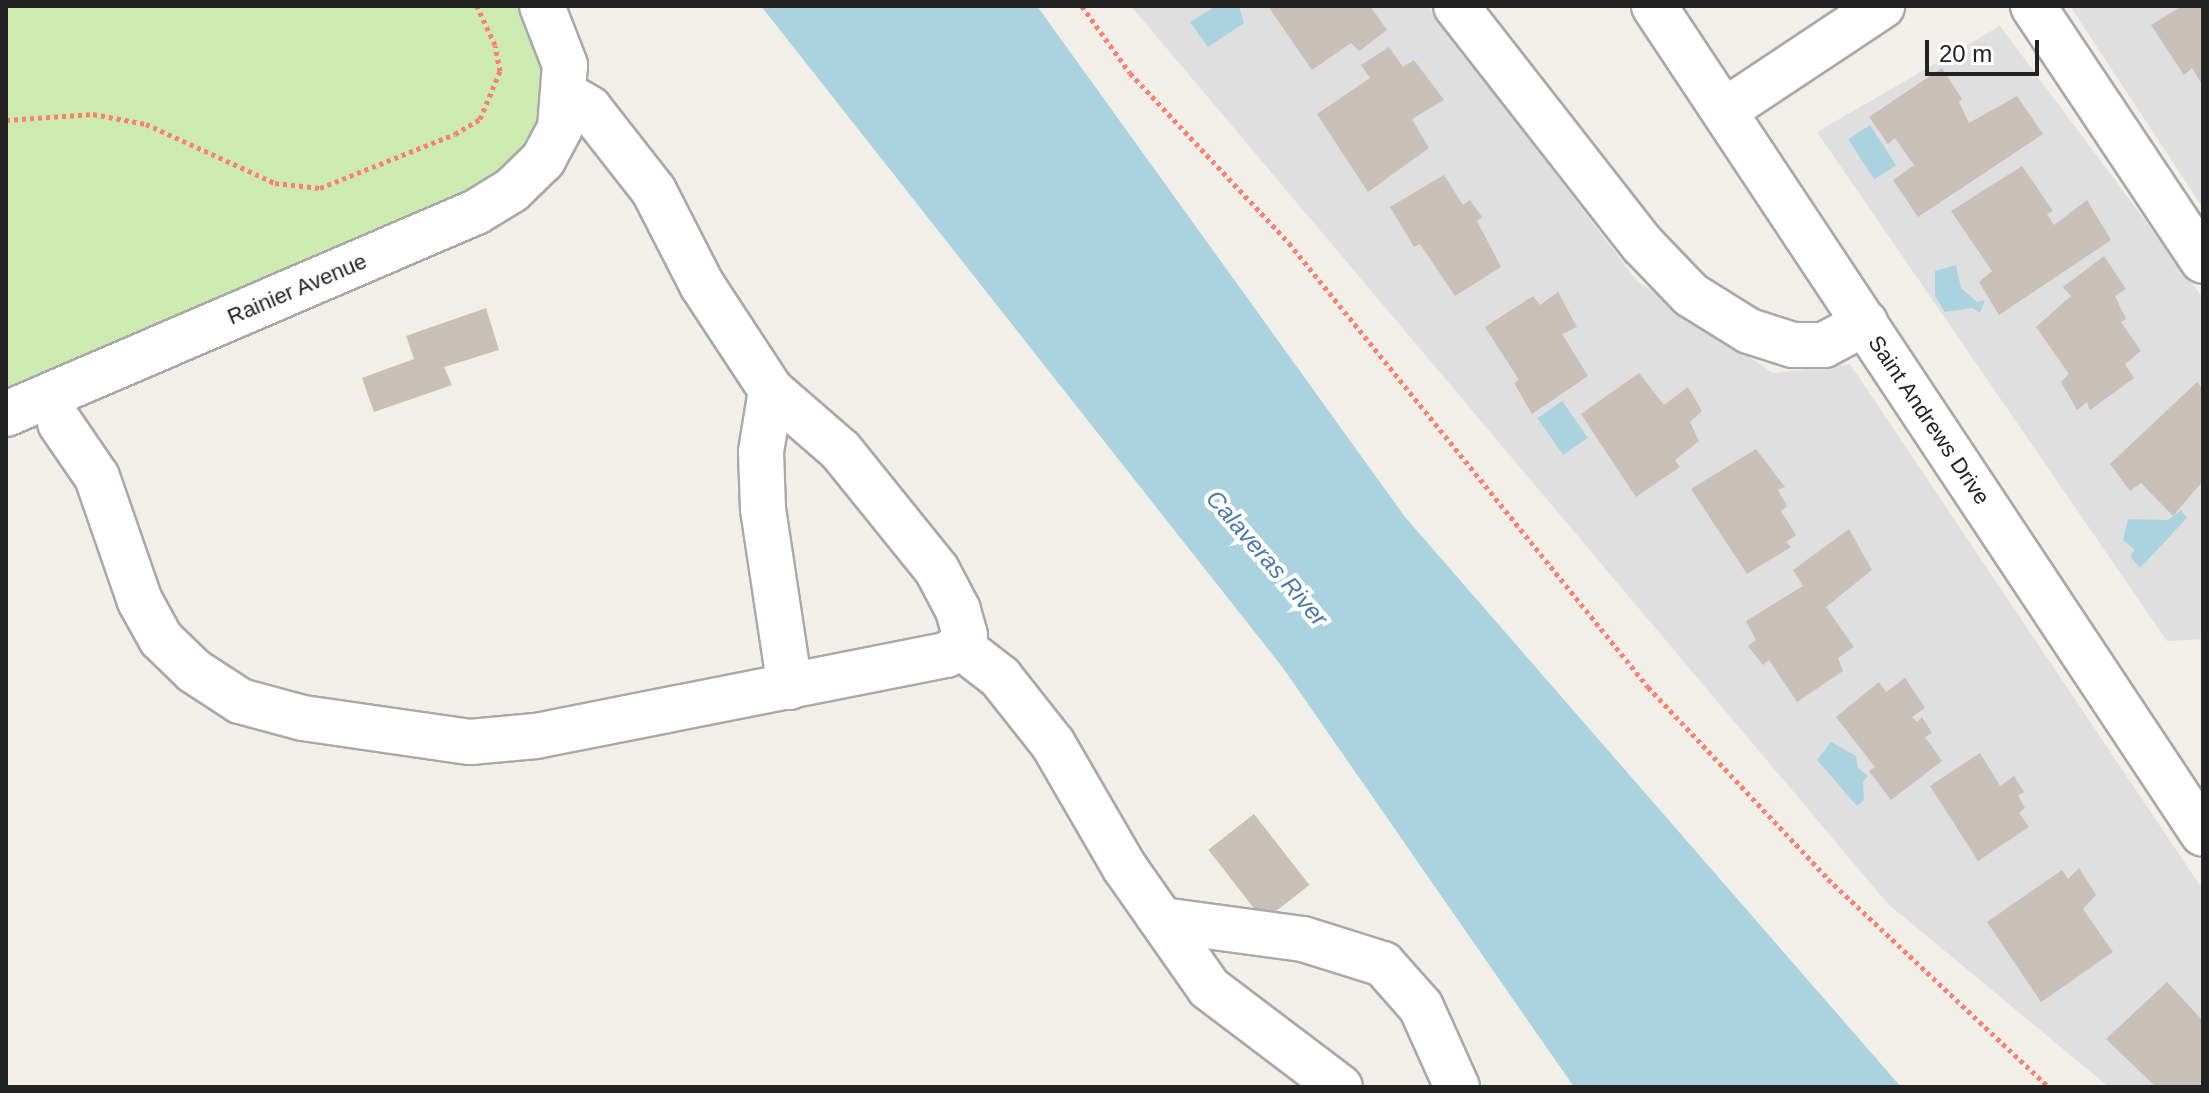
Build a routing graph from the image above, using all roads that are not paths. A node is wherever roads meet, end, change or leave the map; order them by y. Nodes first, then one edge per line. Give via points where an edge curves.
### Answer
1 (542, 6) edge
2 (1456, 6) edge
3 (1654, 6) edge
4 (1882, 6) edge
5 (2033, 6) edge
6 (562, 110) junction
7 (1724, 111) junction
8 (2203, 261) edge
9 (1865, 323) junction
10 (771, 390) junction
11 (6, 414) edge
12 (60, 423) dead end
13 (960, 646) junction
14 (790, 687) junction
15 (2203, 834) edge
16 (1162, 920) junction
17 (1340, 1087) edge
18 (1457, 1087) edge

1 - 6 street via 565,65
2 - 9 street via 1643,245 1691,295 1749,331 1793,345 1824,345
3 - 7 street, Saint Andrews Drive
4 - 7 street
5 - 8 street
6 - 10 street via 589,108 646,180 702,285
6 - 11 street, Rainier Avenue via 543,160 512,190 476,212
7 - 9 street, Saint Andrews Drive
9 - 15 street, Saint Andrews Drive
10 - 13 street via 840,450 937,570 958,610 965,635
10 - 14 street via 761,452 763,509
12 - 14 street via 97,477 140,601 161,639 194,671 240,701 303,718 470,742 536,736
13 - 14 street via 946,655
13 - 16 street via 1000,677 1053,744
16 - 17 street via 1209,988
16 - 18 street via 1303,939 1383,964 1421,1007

